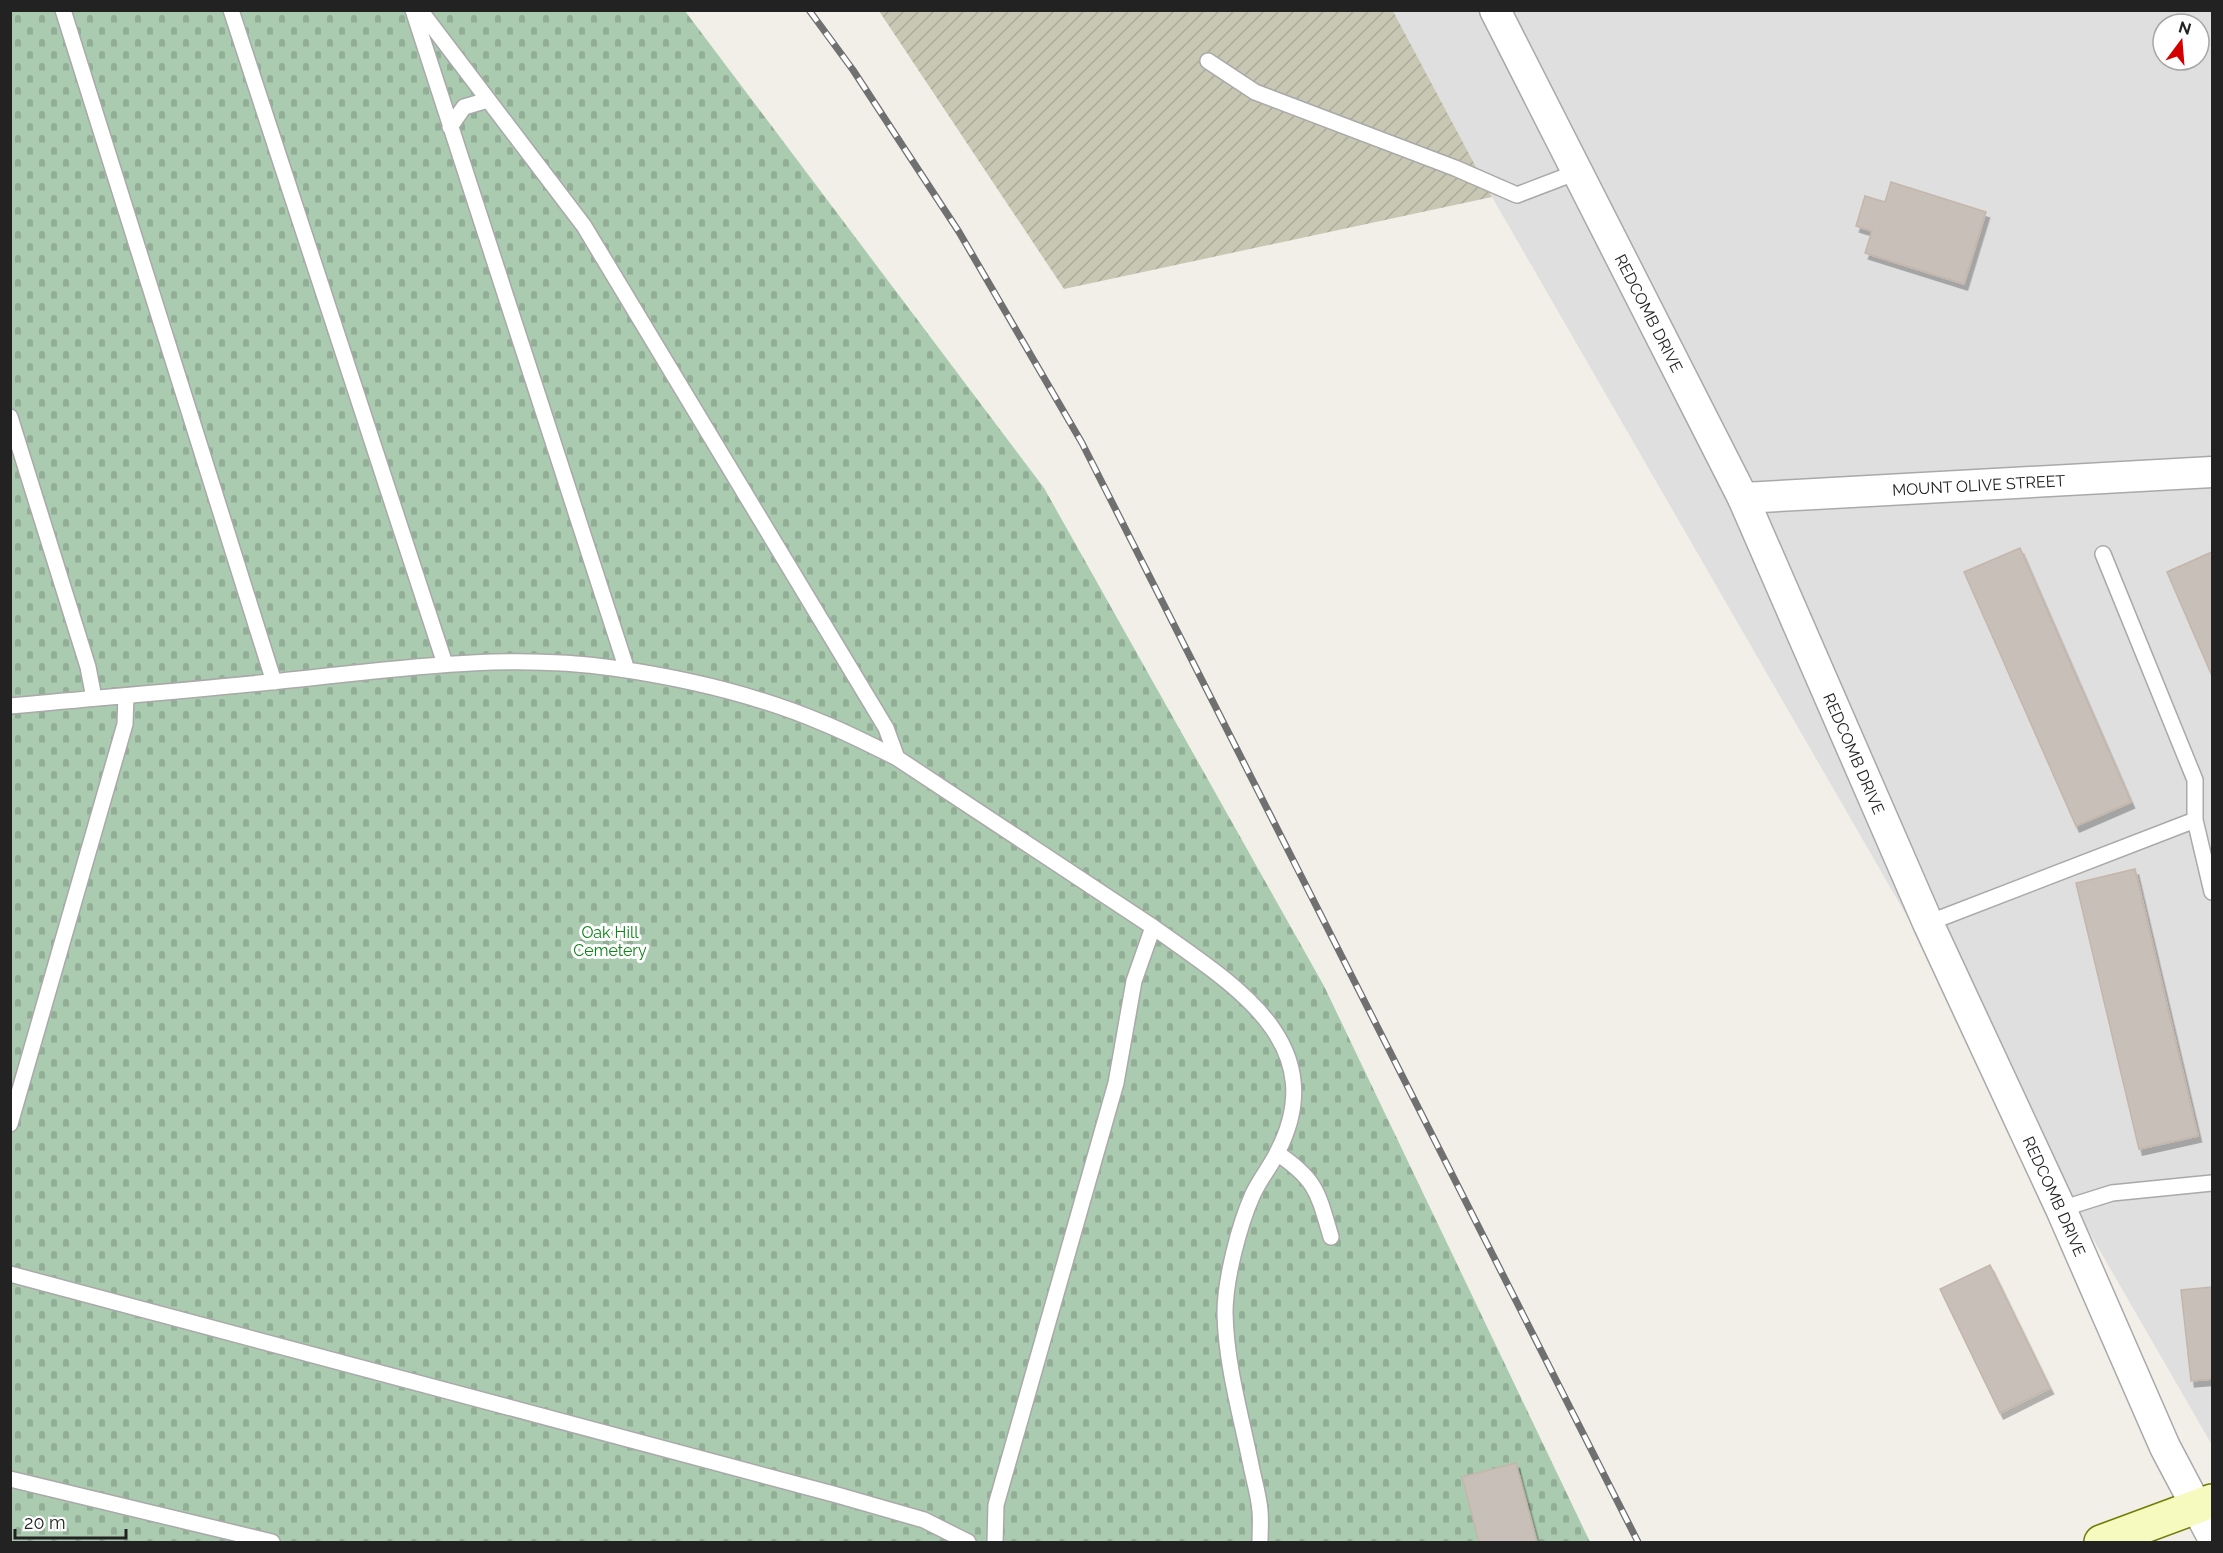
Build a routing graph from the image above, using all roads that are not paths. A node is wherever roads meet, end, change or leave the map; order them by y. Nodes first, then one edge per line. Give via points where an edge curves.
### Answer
1 (63, 10) edge
2 (231, 10) edge
3 (413, 10) edge
4 (420, 10) edge
5 (1495, 10) edge
6 (1208, 61) dead end
7 (488, 100) junction
8 (450, 127) junction
9 (1577, 172) junction
10 (10, 417) edge
11 (2212, 472) edge
12 (1743, 498) junction
13 (2103, 554) dead end
14 (445, 664) junction
15 (627, 670) junction
16 (274, 682) junction
17 (126, 696) junction
18 (94, 698) junction
19 (10, 706) edge
20 (897, 758) junction
21 (2194, 820) junction
22 (2212, 892) edge
23 (1928, 923) junction
24 (1153, 927) junction
25 (10, 1124) edge
26 (1277, 1153) junction
27 (2212, 1183) edge
28 (2061, 1209) junction
29 (1331, 1237) dead end
30 (10, 1274) edge
31 (10, 1479) edge
32 (2204, 1504) edge
33 (2212, 1536) edge
34 (272, 1542) edge
35 (968, 1542) edge
36 (995, 1542) edge
37 (1260, 1542) edge
38 (2102, 1542) edge

1 - 16 lane
2 - 14 lane
3 - 8 lane
4 - 7 lane
5 - 9 street, REDCOMB DRIVE
6 - 9 lane via 1255,92 1517,195
7 - 8 lane via 464,107
7 - 20 lane via 584,226 886,728
8 - 15 lane
9 - 12 street, REDCOMB DRIVE
10 - 18 lane via 88,667
11 - 12 street, MOUNT OLIVE STREET
12 - 23 street, REDCOMB DRIVE
13 - 21 lane via 2195,780
14 - 15 lane via 563,664
14 - 16 lane
15 - 20 lane via 747,696 822,723
16 - 17 lane
17 - 18 lane
17 - 25 lane via 125,724
18 - 19 lane
20 - 24 lane
21 - 22 lane
21 - 23 lane
23 - 28 street, REDCOMB DRIVE
24 - 26 lane via 1222,977 1277,1032 1290,1064 1293,1087 1287,1131
24 - 36 lane via 1134,981 1116,1083 996,1505
26 - 29 lane via 1300,1168 1312,1183
26 - 37 lane via 1252,1196 1227,1280 1226,1302 1228,1348 1260,1511
27 - 28 lane via 2112,1193
28 - 32 street, REDCOMB DRIVE via 2165,1447
30 - 35 lane via 837,1494 924,1520
31 - 34 lane
32 - 33 street, REDCOMB DRIVE
32 - 38 street

